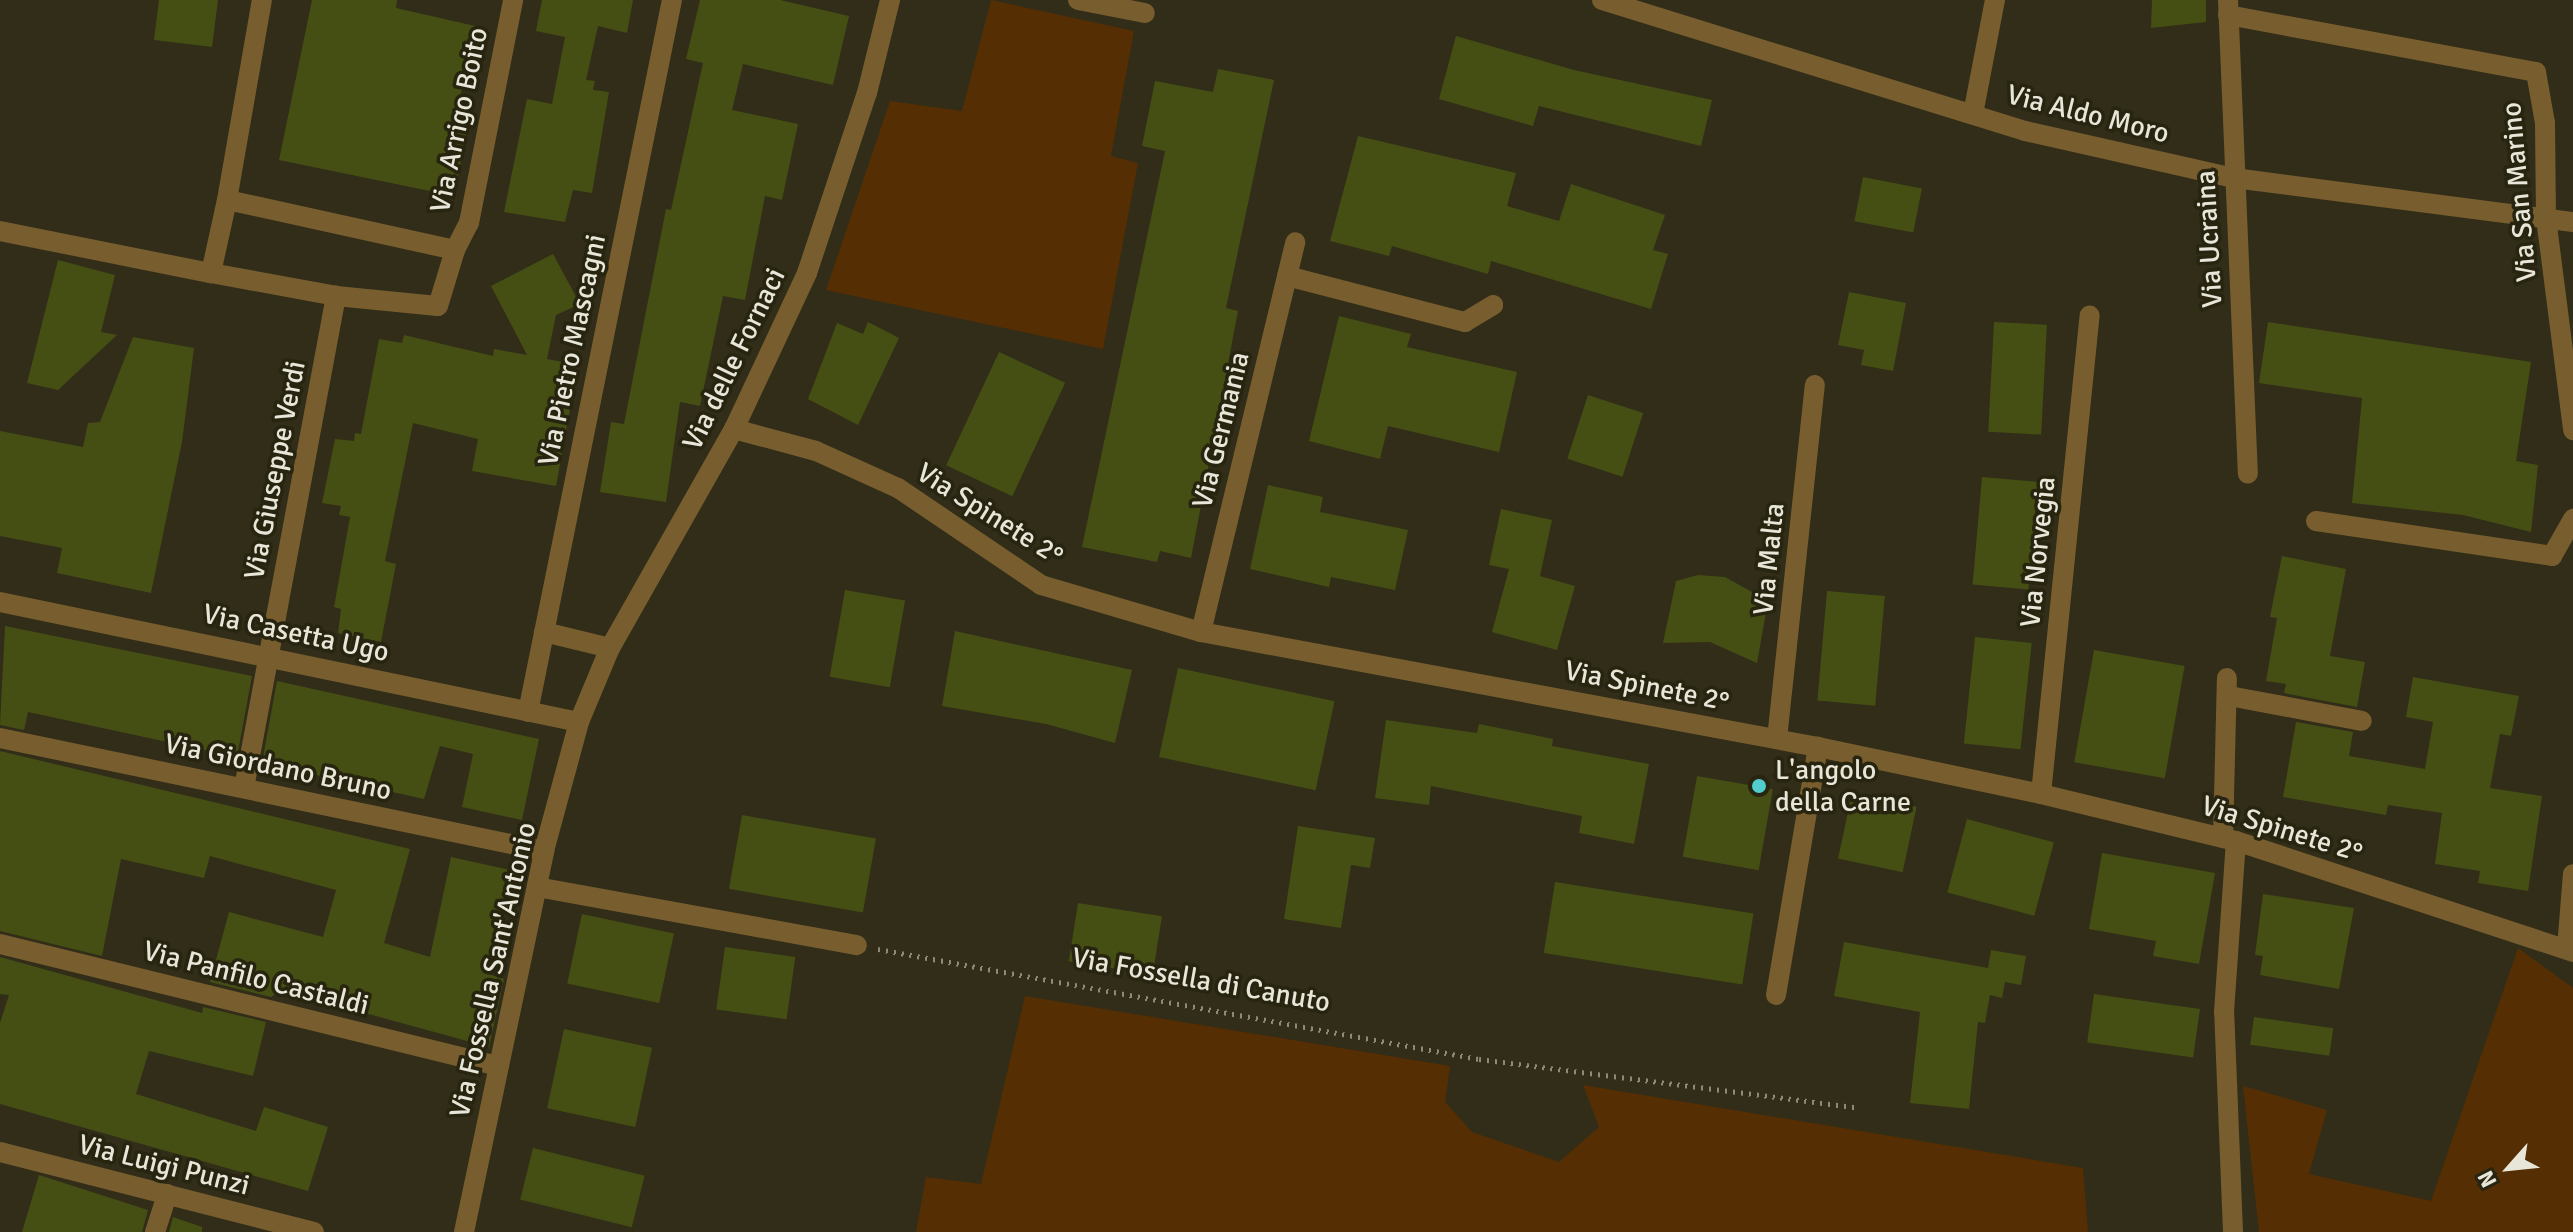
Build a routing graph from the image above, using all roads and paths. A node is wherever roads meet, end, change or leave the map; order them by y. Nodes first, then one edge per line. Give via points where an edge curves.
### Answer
1 (262, 0) edge
2 (513, 0) edge
3 (672, 0) edge
4 (890, 0) edge
5 (1078, 0) edge
6 (1602, 0) edge
7 (1995, 0) edge
8 (2228, 7) edge
9 (1145, 13) dead end
10 (1973, 114) junction
11 (2234, 178) junction
12 (227, 200) junction
13 (2546, 218) junction
14 (2573, 222) edge
15 (0, 231) edge
16 (1295, 242) dead end
17 (455, 250) junction
18 (211, 273) junction
19 (1287, 276) junction
20 (336, 296) junction
21 (1493, 305) dead end
22 (2090, 315) dead end
23 (1815, 385) dead end
24 (734, 429) junction
25 (2573, 430) edge
26 (2248, 474) dead end
27 (2573, 519) edge
28 (2316, 521) dead end
29 (0, 602) edge
30 (544, 632) junction
31 (1201, 632) junction
32 (610, 648) junction
33 (270, 655) junction
34 (528, 712) junction
35 (2362, 721) dead end
36 (579, 722) junction
37 (0, 738) edge
38 (1777, 739) junction
39 (1818, 747) junction
40 (244, 788) junction
41 (2041, 794) junction
42 (2229, 840) junction
43 (544, 851) junction
44 (2573, 874) edge
45 (537, 887) junction
46 (0, 944) edge
47 (857, 945) joint
48 (2570, 950) edge
49 (1776, 995) dead end
50 (498, 1066) junction
51 (1859, 1108) dead end
52 (0, 1152) edge
53 (167, 1194) junction
54 (155, 1232) edge
55 (314, 1232) edge
56 (464, 1232) edge
57 (2233, 1232) edge

1 - 12 street
2 - 17 street, Via Arrigo Boito via 469,223
3 - 30 street, Via Pietro Mascagni
4 - 24 street, Via delle Fornaci via 867,93 807,273
5 - 9 street
6 - 10 street, Via Aldo Moro
7 - 10 street
8 - 11 street, Via Ucraina
8 - 13 street, Via San Marino via 2536,72 2545,123
10 - 11 street, Via Aldo Moro via 2025,131
11 - 13 street, Via Aldo Moro
11 - 26 street, Via Ucraina
12 - 17 street
12 - 18 street
13 - 14 street, Via Aldo Moro
13 - 25 street, Via San Marino
15 - 18 street
16 - 19 street, Via Germania
17 - 20 street, Via Arrigo Boito via 438,306
18 - 20 street
19 - 21 street via 1465,322
19 - 31 street, Via Germania
20 - 33 street, Via Giuseppe Verdi
22 - 41 street, Via Norvegia
23 - 38 street, Via Malta
24 - 31 street, Via Spinete 2° via 816,451 898,488 1041,585
24 - 32 street, Via delle Fornaci
27 - 28 street via 2552,556
29 - 33 street, Via Casetta Ugo
30 - 32 street
30 - 34 street, Via Pietro Mascagni
31 - 38 street, Via Spinete 2°
32 - 36 street, Via delle Fornaci
33 - 34 street, Via Casetta Ugo
33 - 40 street, Via Giuseppe Verdi
34 - 36 street, Via Casetta Ugo
35 - 42 street via 2228,687
36 - 43 street, Via Fossella Sant'Antonio
37 - 40 street, Via Giordano Bruno
38 - 39 street, Via Spinete 2°
39 - 41 street, Via Spinete 2°
39 - 49 street
40 - 43 street, Via Giordano Bruno
41 - 42 street, Via Spinete 2°
42 - 48 street, Via Spinete 2°
42 - 57 street via 2224,1012
43 - 45 street, Via Fossella Sant'Antonio
44 - 48 street
45 - 47 street
45 - 50 street, Via Fossella Sant'Antonio
46 - 50 street, Via Panfilo Castaldi
47 - 51 path, Via Fossella di Canuto via 1479,1059
50 - 56 street, Via Fossella Sant'Antonio
52 - 53 street, Via Luigi Punzi
53 - 54 street
53 - 55 street, Via Luigi Punzi

